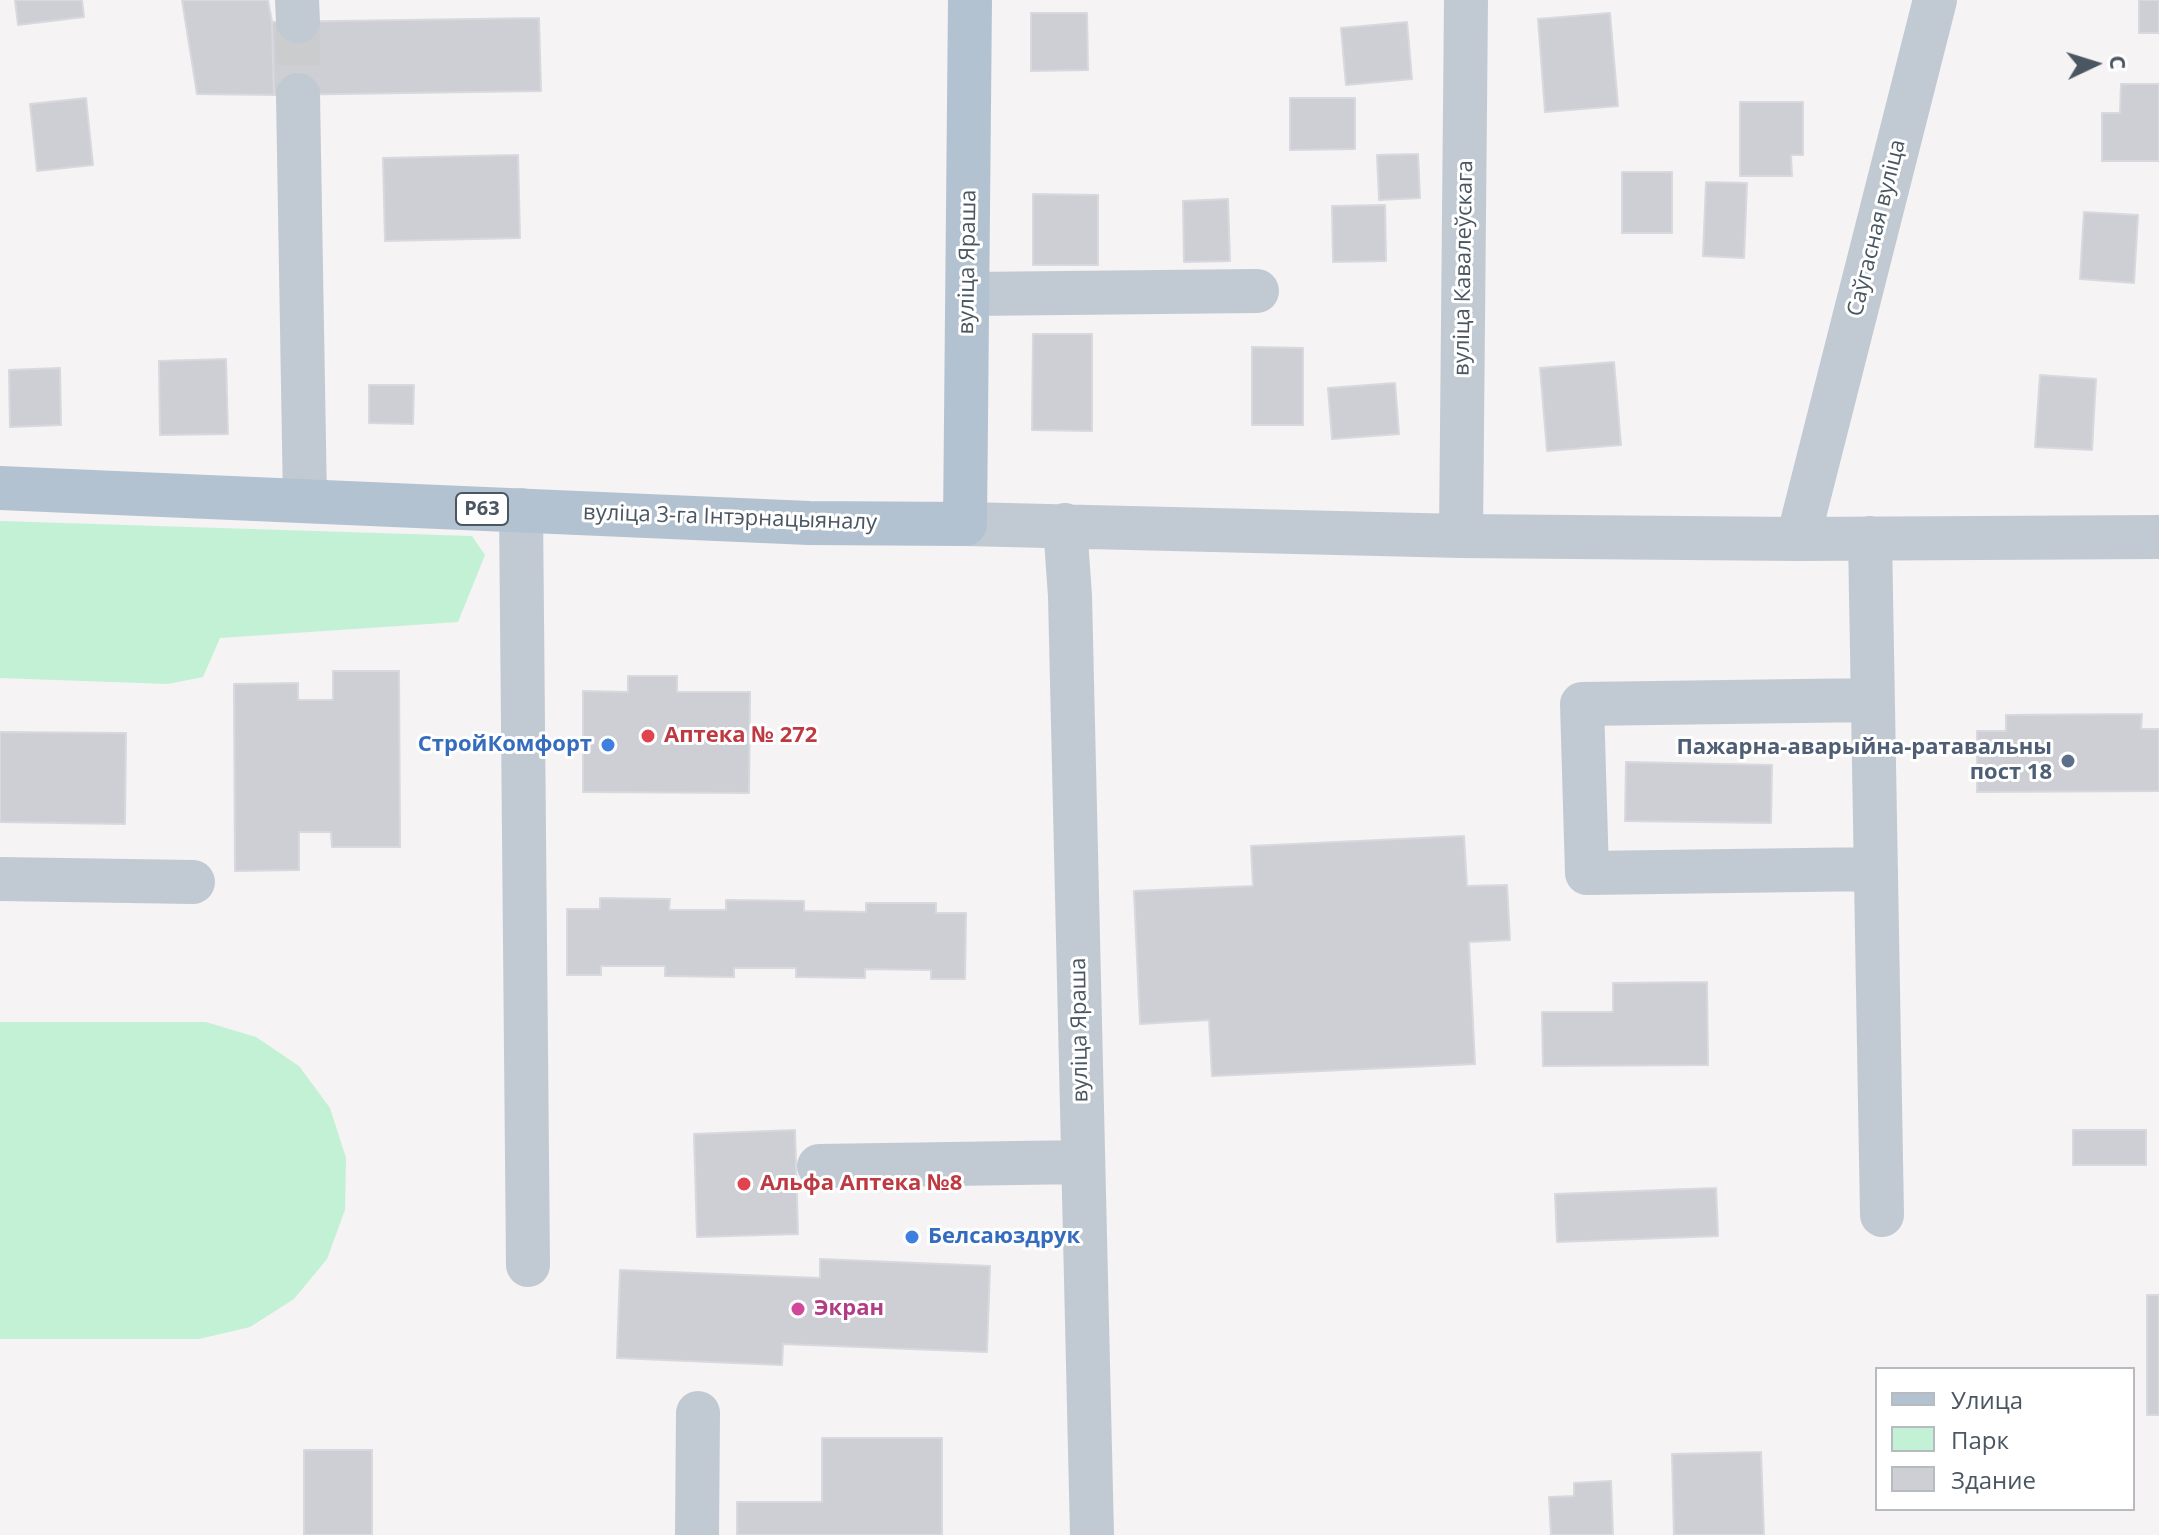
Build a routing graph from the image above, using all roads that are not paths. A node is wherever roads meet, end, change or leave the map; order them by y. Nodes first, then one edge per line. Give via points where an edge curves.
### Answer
1 (970, 0) edge
2 (1466, 0) edge
3 (1935, 0) edge
4 (298, 95) tunnel mouth
5 (1257, 291) dead end
6 (968, 294) junction
7 (0, 488) edge
8 (305, 501) junction
9 (521, 510) junction
10 (965, 524) junction
11 (1065, 525) junction
12 (1461, 536) junction
13 (2159, 537) edge
14 (1870, 538) junction
15 (1798, 539) junction
16 (1873, 700) junction
17 (1876, 869) junction
18 (0, 879) edge
19 (193, 882) dead end
20 (1083, 1162) junction
21 (819, 1166) dead end
22 (1882, 1215) dead end
23 (528, 1265) dead end
24 (698, 1413) dead end
25 (697, 1535) edge
26 (1092, 1535) edge

1 - 6 main road, вуліца Яраша
2 - 12 street, вуліца Кавалеўскага
3 - 15 street, Саўгасная вуліца
4 - 8 street
5 - 6 street
6 - 10 main road, вуліца Яраша
7 - 8 main road, вуліца 3-га Інтэрнацыяналу / Р63
8 - 9 main road, вуліца 3-га Інтэрнацыяналу / Р63
9 - 10 main road, вуліца 3-га Інтэрнацыяналу / Р63
9 - 23 street
10 - 11 street, вуліца 3-га Інтэрнацыяналу
11 - 12 street, вуліца 3-га Інтэрнацыяналу
11 - 20 street, вуліца Яраша
12 - 15 street, вуліца 3-га Інтэрнацыяналу
13 - 14 street, вуліца 3-га Інтэрнацыяналу
14 - 15 street, вуліца 3-га Інтэрнацыяналу
14 - 16 street
16 - 17 street
16 - 17 street via 1582,704 1587,873
17 - 22 street
18 - 19 street
20 - 21 street
20 - 26 street, вуліца Яраша
24 - 25 street

